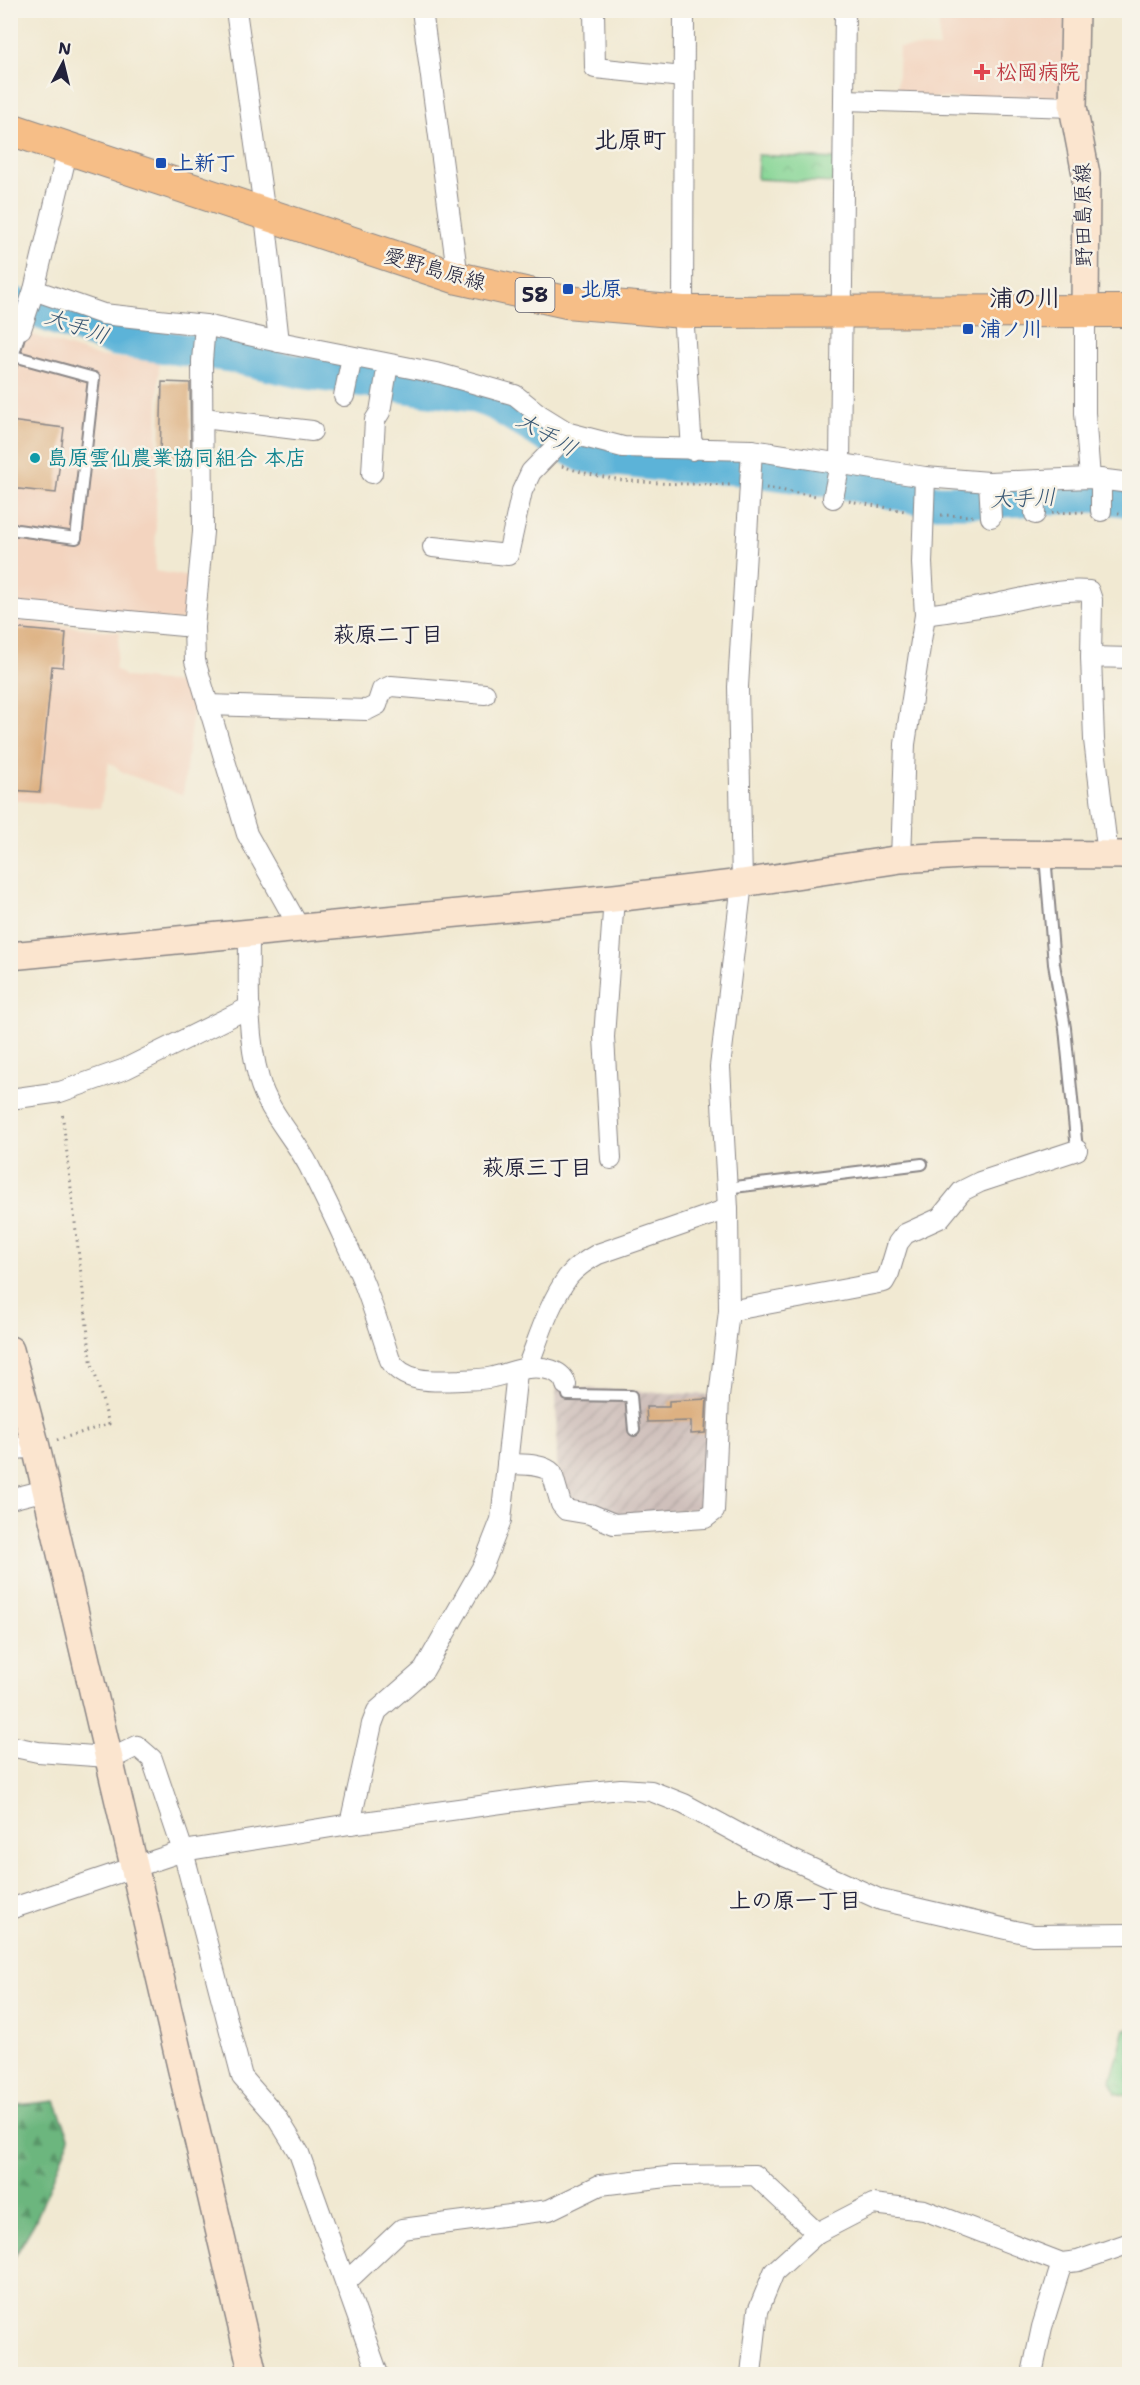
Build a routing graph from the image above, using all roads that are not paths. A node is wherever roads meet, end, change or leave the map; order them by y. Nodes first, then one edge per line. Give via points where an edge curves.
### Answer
1 (236, 10) edge
2 (422, 10) edge
3 (594, 10) edge
4 (684, 10) edge
5 (845, 10) edge
6 (1075, 10) edge
7 (683, 77) junction
8 (844, 100) junction
9 (1073, 107) junction
10 (10, 129) edge
11 (68, 148) junction
12 (265, 215) junction
13 (458, 278) junction
14 (33, 293) junction
15 (1130, 311) edge
16 (683, 312) junction
17 (841, 312) junction
18 (1084, 312) junction
19 (18, 325) edge
20 (205, 328) junction
21 (279, 342) junction
22 (14, 356) junction
23 (351, 361) junction
24 (10, 368) edge
25 (387, 368) junction
26 (345, 393) dead end
27 (203, 418) junction
28 (312, 431) dead end
29 (567, 435) junction
30 (692, 450) junction
31 (751, 453) junction
32 (839, 468) junction
33 (372, 473) dead end
34 (1097, 480) junction
35 (925, 481) junction
36 (1130, 483) edge
37 (1034, 484) junction
38 (989, 485) junction
39 (834, 496) dead end
40 (1101, 510) road end
41 (1035, 512) road end
42 (990, 514) road end
43 (10, 529) edge
44 (433, 547) dead end
45 (10, 610) edge
46 (926, 615) junction
47 (194, 627) junction
48 (1091, 657) junction
49 (1130, 658) edge
50 (485, 694) dead end
51 (208, 705) junction
52 (1045, 854) junction
53 (1119, 855) edge
54 (901, 859) junction
55 (742, 883) junction
56 (614, 898) junction
57 (300, 929) junction
58 (249, 934) junction
59 (10, 956) edge
60 (250, 1007) junction
61 (10, 1099) edge
62 (1077, 1150) joint
63 (611, 1159) dead end
64 (922, 1164) dead end
65 (726, 1188) junction
66 (728, 1209) junction
67 (729, 1311) junction
68 (10, 1350) edge
69 (522, 1370) junction
70 (566, 1385) joint
71 (634, 1430) dead end
72 (23, 1445) edge
73 (507, 1464) junction
74 (46, 1490) junction
75 (10, 1499) edge
76 (10, 1746) edge
77 (108, 1757) junction
78 (350, 1824) junction
79 (183, 1851) junction
80 (134, 1867) junction
81 (10, 1909) edge
82 (1130, 1934) edge
83 (817, 2233) junction
84 (1130, 2242) edge
85 (1062, 2263) junction
86 (346, 2282) junction
87 (253, 2374) edge
88 (378, 2374) edge
89 (751, 2374) edge
90 (1032, 2374) edge

1 - 12 street
2 - 13 street
3 - 7 street via 595,68
4 - 7 street
5 - 8 street
6 - 9 street, 野田島原線
7 - 16 street
8 - 9 street
8 - 17 street
9 - 18 street, 野田島原線 via 1086,174
10 - 11 main road, 愛野島原線 / 58
11 - 12 main road, 愛野島原線 / 58
11 - 14 street
12 - 13 main road, 愛野島原線 / 58
12 - 21 street
13 - 16 main road, 愛野島原線 / 58 via 566,302
14 - 19 street
14 - 20 street via 104,314
15 - 18 main road, 愛野島原線 / 58
16 - 17 main road, 愛野島原線 / 58
16 - 30 street
17 - 18 main road, 愛野島原線 / 58
17 - 32 street
18 - 34 street via 1085,413
19 - 22 lane
20 - 21 street
20 - 27 street
21 - 23 street
22 - 24 lane
22 - 43 lane via 94,378 76,538
23 - 25 street
23 - 26 street
25 - 29 street via 441,374 515,395
25 - 33 street via 380,412 375,420
27 - 28 street
27 - 47 street via 203,532
29 - 30 street via 623,447
29 - 44 street via 531,472 522,491 508,555
30 - 31 street
31 - 32 street
31 - 55 street via 738,687
32 - 35 street
32 - 39 street
34 - 36 street
34 - 37 street
34 - 40 street
35 - 38 street
35 - 46 street via 922,562
37 - 38 street
37 - 41 street
38 - 42 street
45 - 47 street
46 - 48 street via 1023,597 1089,591
46 - 54 street via 905,744
47 - 51 street via 195,661
48 - 49 street
48 - 53 street via 1094,740
50 - 51 street via 391,686 382,690 377,705 367,710
51 - 57 street via 248,834
52 - 53 street
52 - 54 street
52 - 62 lane
54 - 55 street
55 - 56 street
55 - 65 street via 720,1066
56 - 57 street
56 - 63 street via 604,1037
57 - 58 street
58 - 59 street
58 - 60 street
60 - 61 street via 125,1069 60,1092
60 - 69 street via 260,1081 308,1164 339,1229 395,1369 406,1376 436,1381 489,1378
62 - 67 street via 962,1191 940,1218 905,1234 884,1282
64 - 65 lane
65 - 66 street
66 - 67 street
66 - 69 street via 598,1254 582,1264 560,1290
67 - 73 street via 712,1515 608,1524 590,1514 566,1510 549,1470
68 - 72 street
69 - 70 street via 551,1370 560,1374
69 - 73 street
70 - 71 lane via 568,1395 632,1396
72 - 74 street
73 - 78 street via 501,1520 483,1566 424,1670 377,1711
74 - 75 street
74 - 77 street
76 - 77 street
77 - 79 street via 137,1746 152,1759
77 - 80 street
78 - 79 street
78 - 82 street via 560,1795 621,1789 651,1791 881,1900 1033,1935
79 - 80 street
79 - 86 street via 242,2078 277,2117 299,2153
80 - 81 street
80 - 87 street
83 - 85 street via 873,2204 924,2210
83 - 86 street via 755,2175 675,2176 600,2185 549,2210 402,2229
83 - 89 street via 774,2272 758,2311
84 - 85 street
85 - 90 street
86 - 88 street

